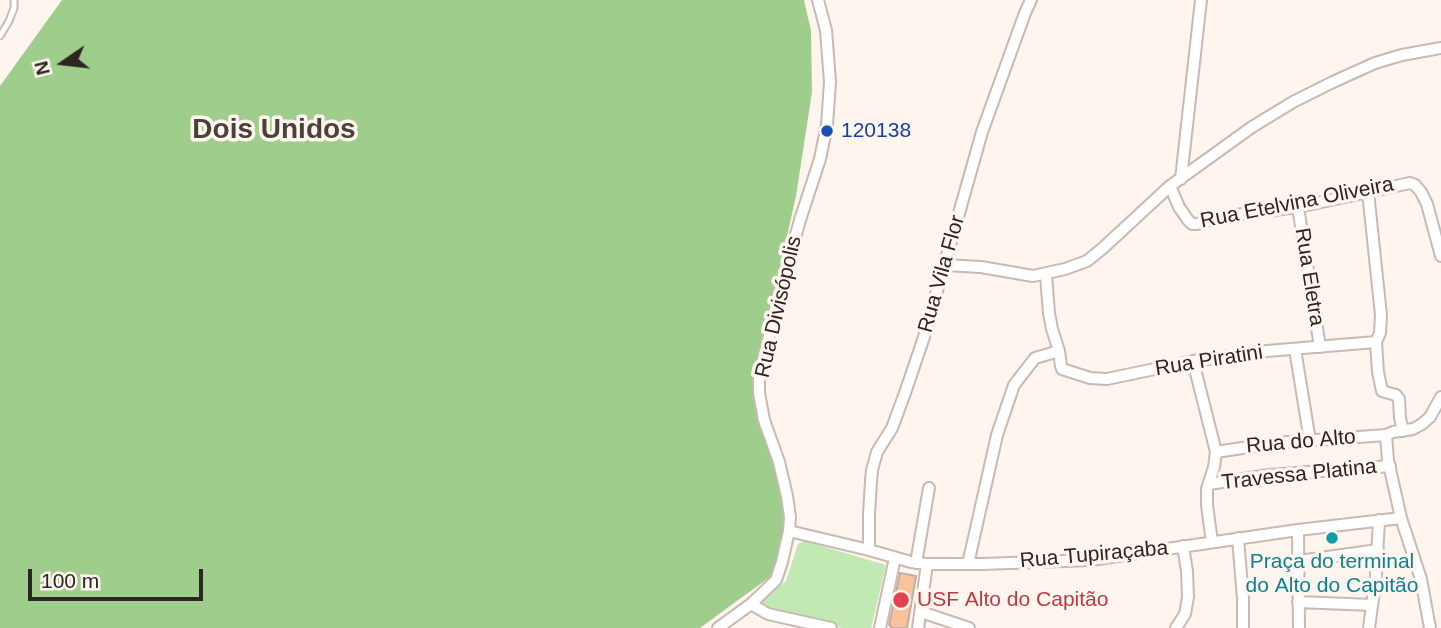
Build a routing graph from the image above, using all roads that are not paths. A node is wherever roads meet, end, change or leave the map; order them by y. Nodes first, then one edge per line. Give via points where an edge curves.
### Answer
1 (14, 0) edge
2 (818, 0) edge
3 (1031, 0) edge
4 (1201, 0) edge
5 (0, 36) edge
6 (1441, 48) edge
7 (1181, 178) junction
8 (1170, 186) junction
9 (1368, 192) junction
10 (1298, 207) junction
11 (1441, 256) edge
12 (944, 265) junction
13 (1046, 275) junction
14 (1376, 342) junction
15 (1320, 347) junction
16 (1295, 349) junction
17 (1059, 351) junction
18 (1193, 361) junction
19 (1441, 397) edge
20 (1403, 430) junction
21 (1386, 435) junction
22 (1310, 440) junction
23 (1216, 452) junction
24 (1390, 466) junction
25 (1209, 484) junction
26 (929, 488) dead end
27 (1401, 518) junction
28 (1379, 520) junction
29 (1298, 530) junction
30 (789, 531) junction
31 (1238, 538) junction
32 (1212, 542) junction
33 (1183, 547) junction
34 (869, 550) junction
35 (1378, 550) junction
36 (895, 558) junction
37 (1299, 561) junction
38 (921, 563) junction
39 (968, 564) junction
40 (1298, 602) junction
41 (751, 604) junction
42 (1372, 605) junction
43 (921, 612) junction
44 (782, 623) edge
45 (718, 628) edge
46 (831, 628) edge
47 (880, 628) edge
48 (918, 628) edge
49 (969, 628) edge
50 (1176, 628) edge
51 (1243, 628) edge
52 (1298, 628) edge
53 (1368, 628) edge
54 (1430, 628) edge

1 - 5 lane
2 - 30 street, Rua Divisópolis via 826,30 830,82 827,125 760,379 764,420 787,496
3 - 12 street, Rua Vila Flor via 982,132
4 - 7 street
6 - 7 street via 1375,63 1333,82 1252,127
7 - 8 street
8 - 10 street, Rua Etelvina Oliveira via 1192,224
8 - 13 street via 1087,261
9 - 10 street, Rua Etelvina Oliveira
9 - 11 street, Rua Etelvina Oliveira via 1415,185 1427,204
9 - 14 street via 1381,315
10 - 15 street, Rua Eletra
12 - 13 street
12 - 34 street, Rua Vila Flor via 905,393 872,470
13 - 17 street
14 - 15 street, Rua Piratini
14 - 20 street via 1382,391 1398,397
15 - 16 street, Rua Piratini
16 - 18 street, Rua Piratini
16 - 22 street
17 - 18 street, Rua Piratini via 1062,369 1090,378 1107,379
17 - 39 street via 1035,358 1014,385 997,435
18 - 23 street
19 - 20 street, Rua do Alto via 1430,417
20 - 21 street, Rua do Alto
21 - 22 street, Rua do Alto
21 - 24 street
22 - 23 street, Rua do Alto
23 - 25 street
24 - 25 street, Travessa Platina
24 - 27 street
25 - 32 street
26 - 38 street
27 - 28 street, Rua Tupiraçaba
27 - 54 street via 1421,579
28 - 29 street, Rua Tupiraçaba
28 - 35 street
29 - 31 street, Rua Tupiraçaba
29 - 37 street
30 - 34 street, Rua Tupiraçaba
30 - 41 street, Rua Divisópolis via 776,580
31 - 32 street, Rua Tupiraçaba
31 - 51 street
32 - 33 street, Rua Tupiraçaba
33 - 39 street, Rua Tupiraçaba via 1091,560
33 - 50 street via 1188,597
34 - 36 street, Rua Tupiraçaba
35 - 37 street
35 - 42 street
36 - 38 street, Rua Tupiraçaba
36 - 47 street
37 - 40 street
38 - 39 street, Rua Tupiraçaba
38 - 43 street
40 - 42 street
40 - 52 street
41 - 44 street
41 - 45 street, Rua Divisópolis
42 - 53 street
43 - 48 street
43 - 49 street
44 - 46 street

